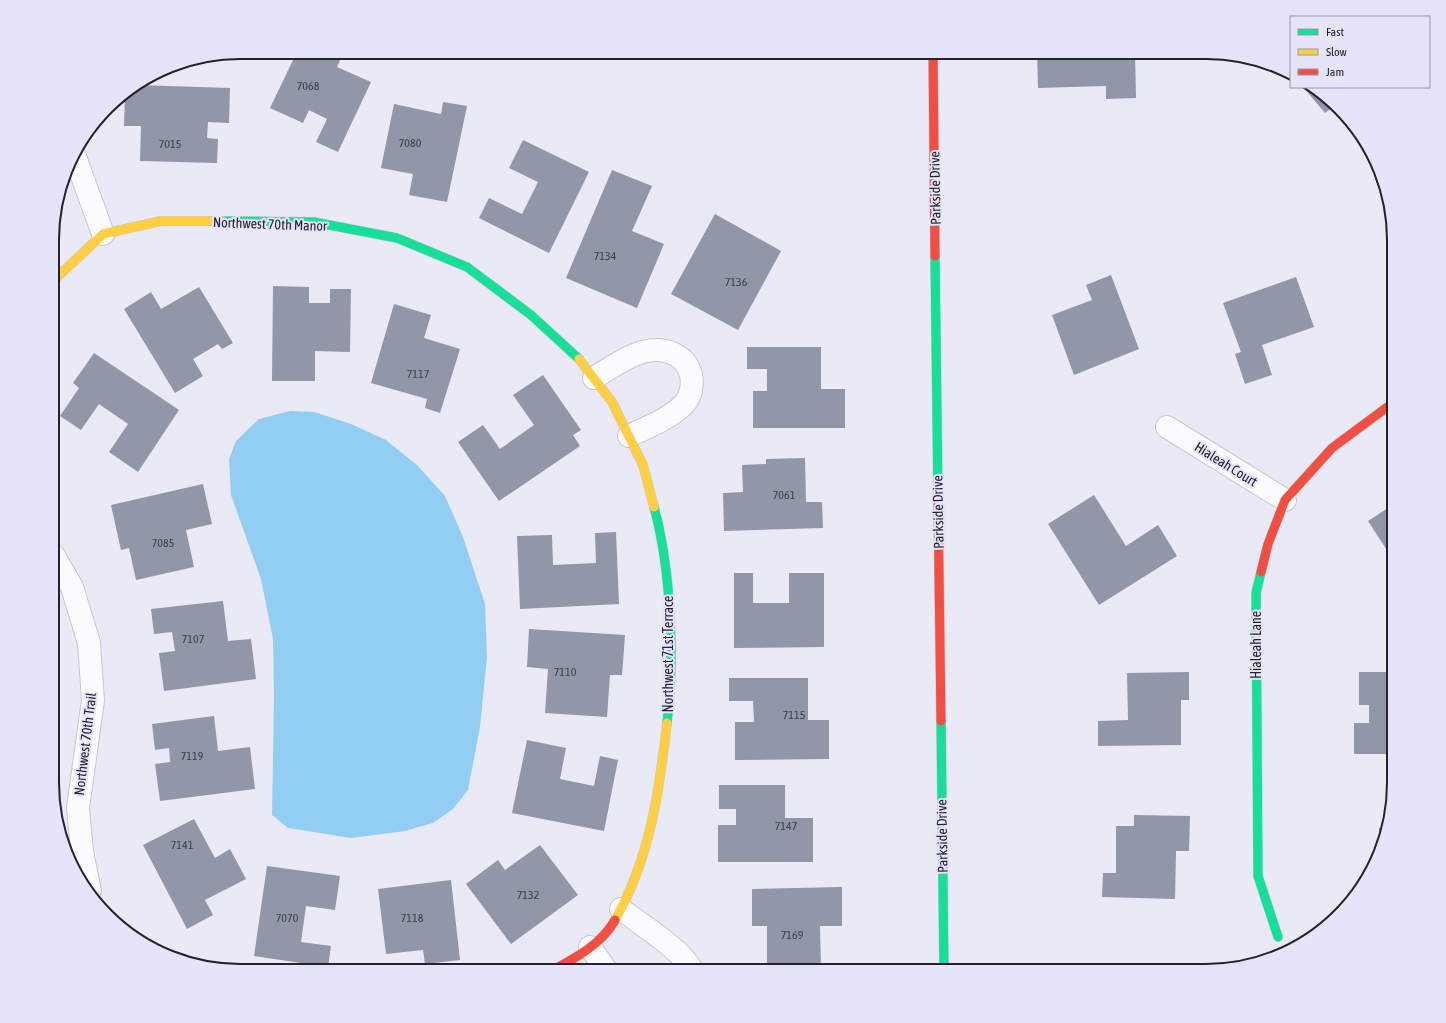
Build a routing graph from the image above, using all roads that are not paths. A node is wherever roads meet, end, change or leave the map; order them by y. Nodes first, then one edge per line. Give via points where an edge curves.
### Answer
1 (933, 59) edge
2 (77, 162) edge
3 (103, 234) junction
4 (59, 275) edge
5 (594, 378) junction
6 (612, 402) joint
7 (1387, 407) edge
8 (1167, 427) dead end
9 (629, 436) junction
10 (1285, 500) junction
11 (59, 564) edge
12 (88, 881) edge
13 (621, 909) junction
14 (1278, 937) dead end
15 (590, 947) junction
16 (564, 964) edge
17 (602, 964) edge
18 (688, 964) edge
19 (944, 964) edge

1 - 19 street, Parkside Drive
2 - 3 street
3 - 4 street
3 - 5 street, Northwest 70th Manor via 161,221 314,222 397,238 467,267 531,315 575,354
5 - 6 street, Northwest 70th Manor
5 - 9 street via 625,359 645,351 666,351 680,357 689,366 691,392 686,403 672,415
6 - 9 street, Northwest 71st Terrace
7 - 10 street, Hialeah Lane via 1332,448
8 - 10 street, Hialeah Court
9 - 13 street, Northwest 71st Terrace via 643,465 662,536 670,619 670,702 662,768 649,839 628,897
10 - 14 street, Hialeah Lane via 1268,544 1256,592 1258,876
11 - 12 street, Northwest 70th Trail via 72,586 89,643 93,700 78,808
13 - 15 street, Northwest 71st Terrace via 610,929
13 - 18 street via 679,953
15 - 16 street, Northwest 71st Terrace
15 - 17 street

